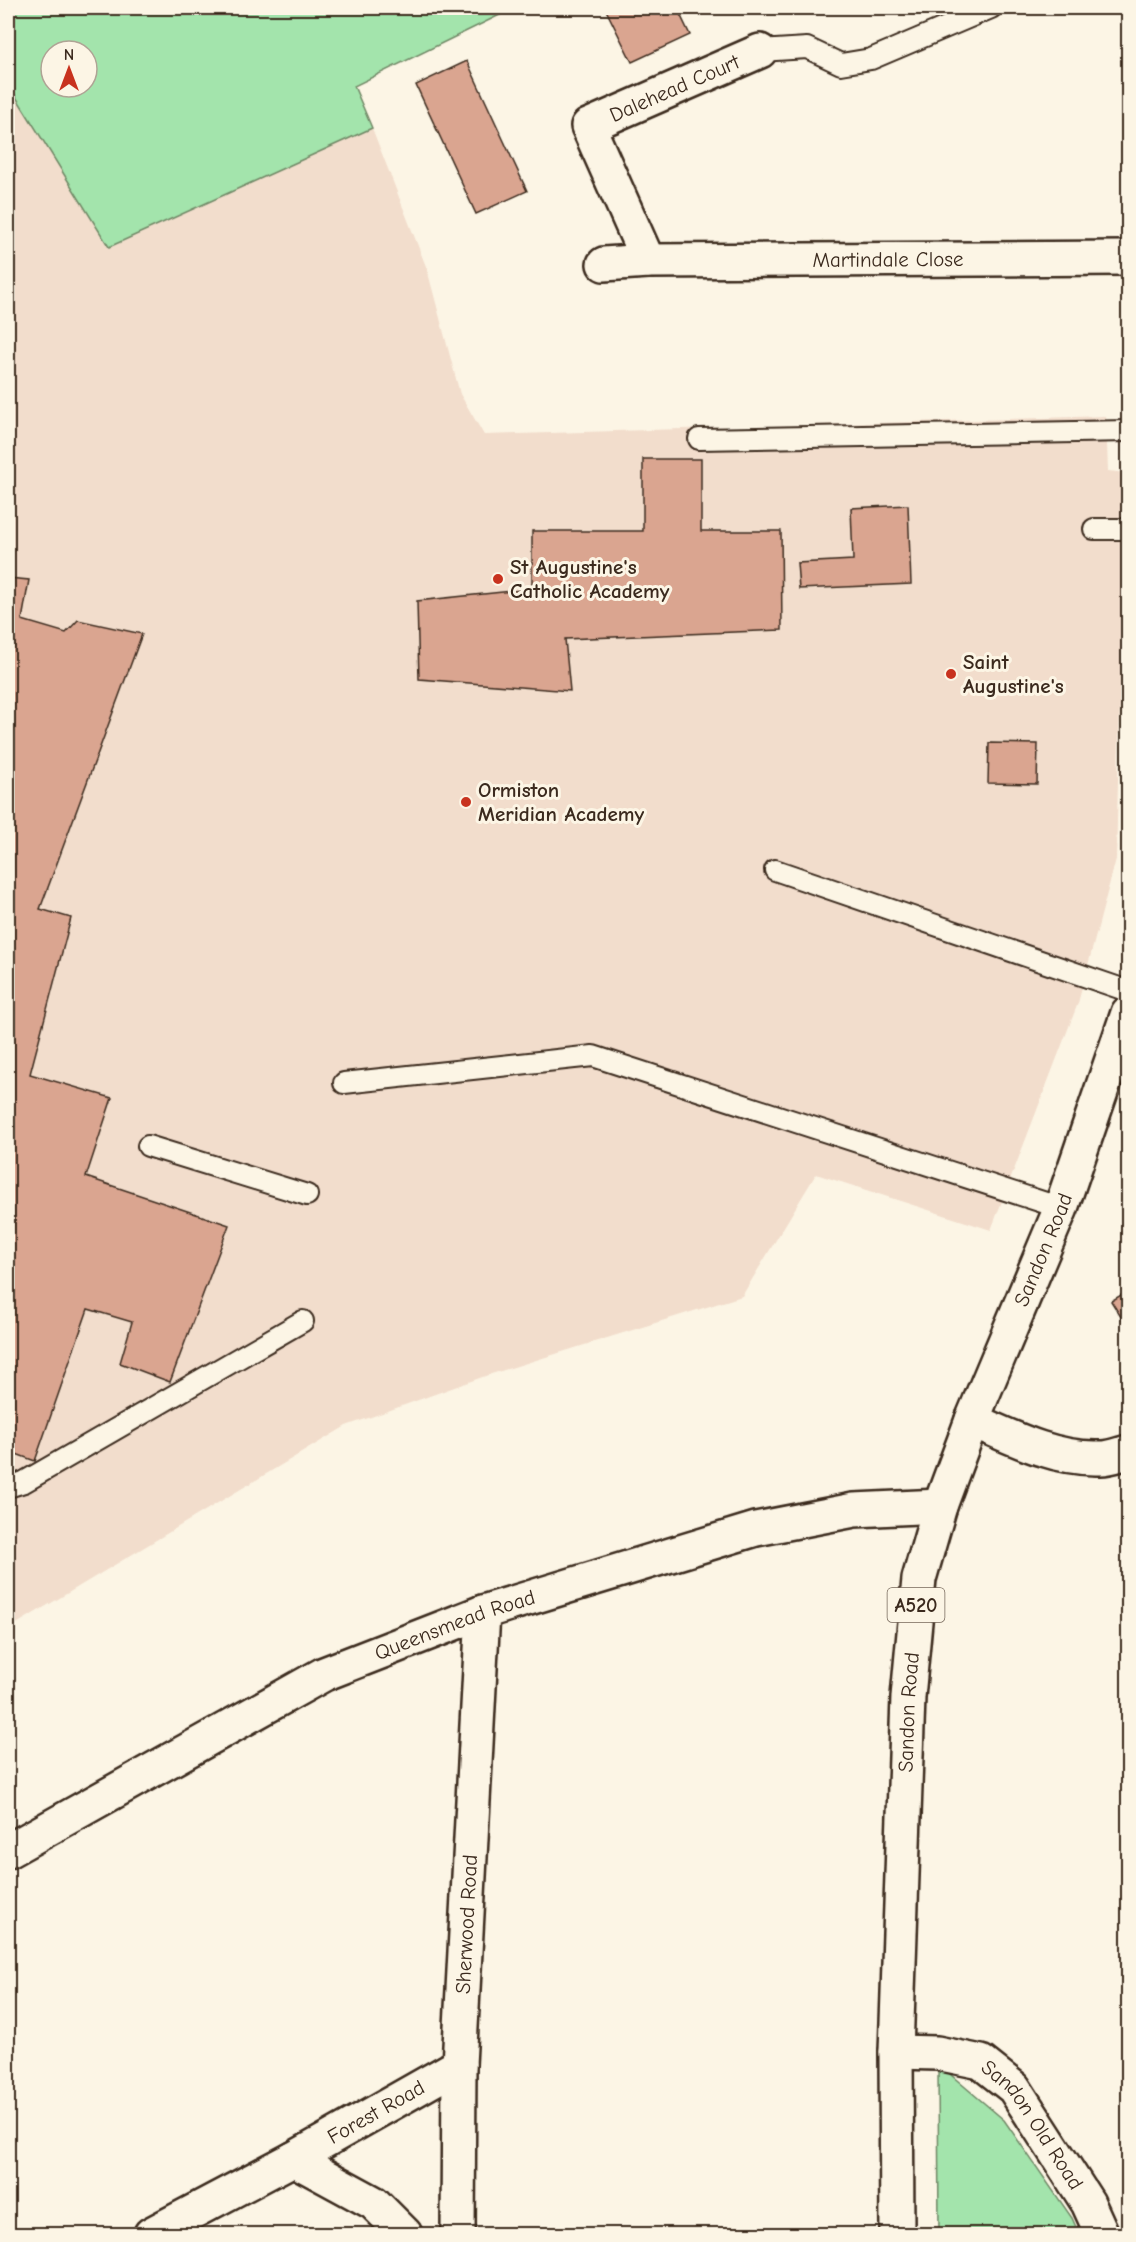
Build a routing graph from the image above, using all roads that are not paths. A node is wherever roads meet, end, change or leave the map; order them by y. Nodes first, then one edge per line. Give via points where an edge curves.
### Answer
1 (991, 8) edge
2 (760, 51) joint
3 (1128, 258) edge
4 (648, 261) junction
5 (604, 264) dead end
6 (1128, 431) edge
7 (699, 439) dead end
8 (1094, 529) dead end
9 (1128, 529) edge
10 (775, 870) dead end
11 (1128, 991) edge
12 (1128, 1013) edge
13 (344, 1083) dead end
14 (148, 1146) dead end
15 (307, 1195) dead end
16 (1061, 1208) junction
17 (303, 1321) dead end
18 (972, 1420) junction
19 (1128, 1452) edge
20 (8, 1487) edge
21 (940, 1506) junction
22 (483, 1612) junction
23 (8, 1851) edge
24 (896, 2052) junction
25 (459, 2065) junction
26 (293, 2159) junction
27 (151, 2235) edge
28 (405, 2235) edge
29 (458, 2235) edge
30 (897, 2235) edge
31 (1102, 2235) edge

1 - 2 lane via 870,59 841,64 807,48
2 - 4 main road, Dalehead Court via 588,126
3 - 4 main road, Martindale Close
4 - 5 main road, Martindale Close
6 - 7 lane
8 - 9 lane
10 - 11 lane
12 - 16 main road, Sandon Road / A520
13 - 16 lane via 593,1056
14 - 15 lane
16 - 18 main road, Sandon Road / A520
17 - 20 lane via 24,1482
18 - 19 main road via 1057,1453 1102,1458
18 - 21 main road, Sandon Road / A520
21 - 22 main road, Queensmead Road via 855,1510 756,1529
21 - 24 main road, Sandon Road / A520 via 919,1579 908,1697
22 - 23 main road, Queensmead Road via 324,1674
22 - 25 main road, Sherwood Road
24 - 30 main road, Sandon Road / A520
24 - 31 main road, Sandon Old Road via 936,2053 981,2062 1014,2088 1088,2203
25 - 26 main road, Forest Road
25 - 29 main road, Sherwood Road
26 - 27 main road, Forest Road
26 - 28 main road, Forest Road via 374,2203

